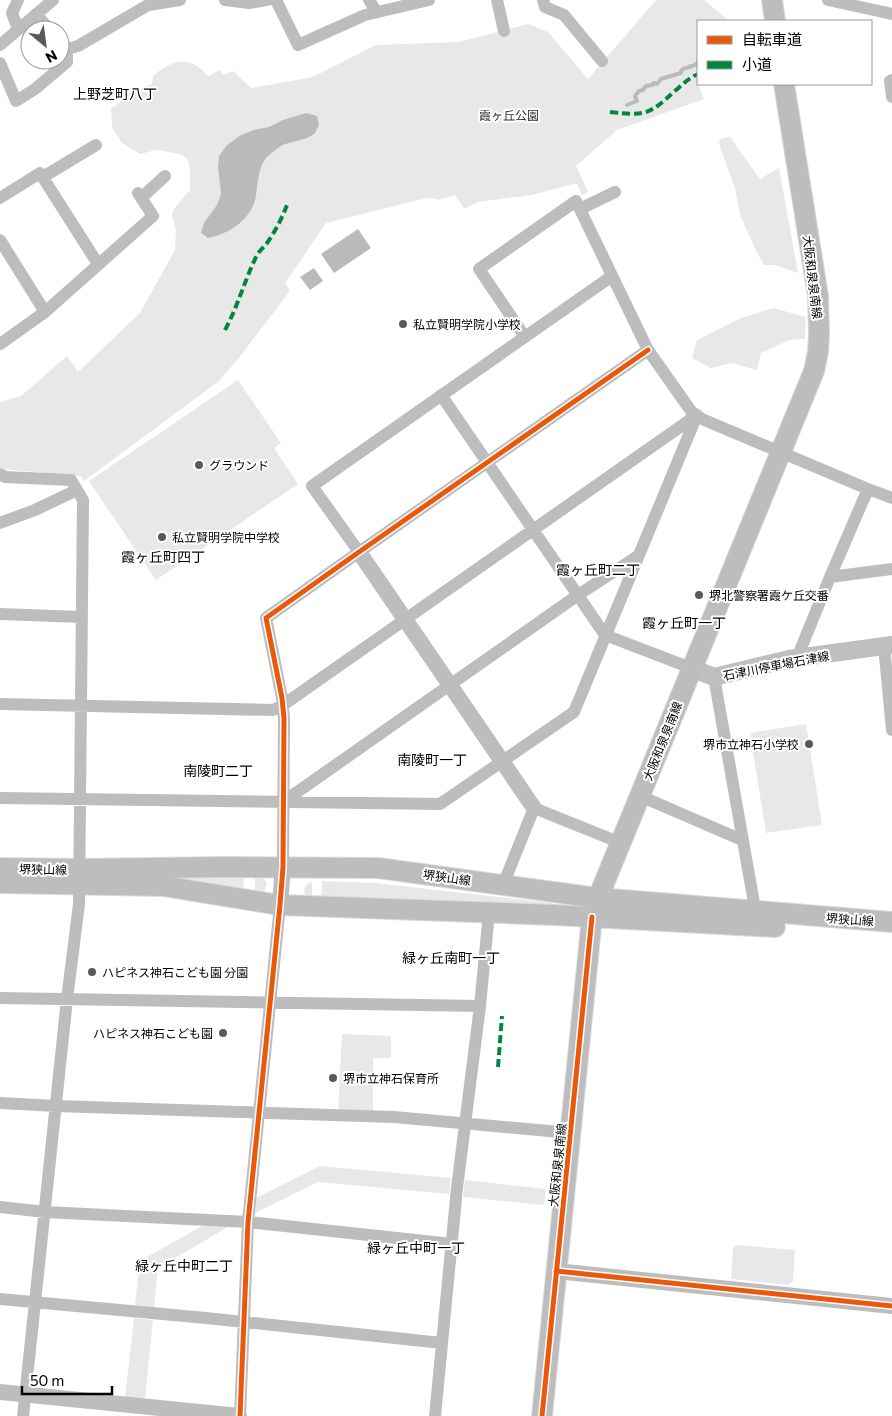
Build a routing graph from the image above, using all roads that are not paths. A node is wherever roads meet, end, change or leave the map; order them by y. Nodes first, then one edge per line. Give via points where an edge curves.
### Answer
1 (18, 0) edge
2 (53, 0) edge
3 (180, 0) edge
4 (225, 0) edge
5 (267, 0) edge
6 (276, 0) edge
7 (369, 0) edge
8 (429, 0) edge
9 (497, 0) edge
10 (543, 0) edge
11 (772, 0) edge
12 (828, 0) edge
13 (376, 11) junction
14 (36, 14) junction
15 (892, 14) edge
16 (41, 20) edge
17 (775, 20) edge
18 (18, 29) junction
19 (504, 31) dead end
20 (0, 44) edge
21 (70, 45) edge
22 (602, 61) dead end
23 (0, 64) edge
24 (57, 70) edge
25 (892, 80) edge
26 (784, 85) edge
27 (892, 97) edge
28 (96, 145) dead end
29 (165, 176) dead end
30 (43, 177) junction
31 (615, 192) dead end
32 (0, 198) edge
33 (580, 209) junction
34 (0, 240) edge
35 (98, 264) junction
36 (612, 276) junction
37 (45, 312) junction
38 (525, 337) junction
39 (0, 344) edge
40 (648, 350) junction
41 (441, 395) junction
42 (697, 415) junction
43 (781, 452) junction
44 (487, 462) junction
45 (0, 474) edge
46 (868, 489) junction
47 (77, 490) junction
48 (892, 498) edge
49 (0, 524) edge
50 (534, 531) junction
51 (359, 552) junction
52 (638, 556) junction
53 (892, 569) edge
54 (830, 577) junction
55 (578, 595) junction
56 (0, 614) edge
57 (81, 616) junction
58 (406, 620) junction
59 (605, 635) junction
60 (888, 645) edge
61 (797, 658) junction
62 (691, 668) junction
63 (714, 677) junction
64 (450, 684) junction
65 (0, 704) edge
66 (283, 705) junction
67 (81, 706) junction
68 (892, 730) edge
69 (502, 761) junction
70 (640, 796) junction
71 (0, 798) edge
72 (80, 800) junction
73 (283, 802) junction
74 (534, 808) junction
75 (742, 840) junction
76 (621, 843) junction
77 (283, 867) junction
78 (0, 868) edge
79 (79, 877) junction
80 (0, 883) edge
81 (503, 885) junction
82 (280, 906) junction
83 (595, 908) junction
84 (752, 912) junction
85 (489, 913) junction
86 (892, 922) edge
87 (892, 934) edge
88 (0, 998) edge
89 (67, 999) junction
90 (271, 1003) junction
91 (480, 1006) junction
92 (0, 1103) edge
93 (56, 1106) junction
94 (260, 1112) junction
95 (464, 1124) junction
96 (571, 1133) junction
97 (0, 1207) edge
98 (45, 1212) junction
99 (248, 1222) junction
100 (452, 1244) junction
101 (556, 1271) junction
102 (0, 1299) edge
103 (35, 1303) junction
104 (892, 1306) edge
105 (244, 1322) junction
106 (442, 1342) junction
107 (0, 1392) edge
108 (25, 1395) junction
109 (23, 1416) edge
110 (240, 1416) edge
111 (435, 1416) edge
112 (542, 1416) edge

1 - 18 street via 12,13
2 - 14 street
3 - 21 street via 148,5 78,46
4 - 5 street via 249,3
6 - 13 street via 298,45
7 - 13 street
8 - 13 street
9 - 19 street
10 - 22 street via 544,7 564,15
11 - 17 main road
12 - 15 street
14 - 16 street
14 - 18 street
18 - 20 street
23 - 24 street via 16,101
25 - 27 street
26 - 43 main road, 大阪和泉泉南線 via 818,296 819,334 814,371
28 - 30 street
29 - 35 street via 140,195 153,216
30 - 32 street via 40,173
30 - 35 street
31 - 33 street
33 - 36 street
33 - 38 street via 576,201 479,269
34 - 37 street
35 - 37 street
36 - 38 street
36 - 40 street
37 - 39 street
38 - 41 street
40 - 42 street
40 - 44 street
41 - 44 street
41 - 51 street via 312,486
42 - 43 street
42 - 50 street
42 - 52 street
43 - 46 street
43 - 62 main road, 大阪和泉泉南線
44 - 50 street
44 - 51 street
45 - 47 street via 5,477 71,480
46 - 48 street
46 - 54 street
47 - 49 street
47 - 57 street via 83,500
50 - 55 street
50 - 58 street
51 - 58 street
51 - 66 street via 266,618
52 - 55 street
52 - 59 street
53 - 54 street
54 - 61 street
55 - 59 street
55 - 64 street
56 - 57 street
57 - 67 street
58 - 64 street
58 - 66 street
59 - 62 street
59 - 69 street via 574,712
60 - 61 main road, 石津川停車場石津線
60 - 68 street
61 - 63 main road, 石津川停車場石津線
62 - 63 main road, 石津川停車場石津線
62 - 70 main road, 大阪和泉泉南線
63 - 75 street
64 - 69 street
64 - 73 street
65 - 67 street
66 - 67 street via 273,710
66 - 73 street
67 - 72 street
69 - 73 street via 440,804
69 - 74 street
70 - 75 street
70 - 76 main road, 大阪和泉泉南線
71 - 72 street
72 - 73 street
72 - 79 street
73 - 77 street
74 - 76 street
74 - 81 street
75 - 84 street via 754,903
76 - 83 main road, 大阪和泉泉南線
77 - 79 main road, 堺狭山線
77 - 81 main road, 堺狭山線 via 378,868
77 - 82 street
78 - 79 main road, 堺狭山線
79 - 80 main road, 堺狭山線
79 - 82 main road, 堺狭山線 via 163,886
79 - 89 street via 79,904
81 - 83 main road, 堺狭山線
82 - 85 main road, 堺狭山線
82 - 90 street
83 - 84 main road, 堺狭山線
83 - 85 main road, 堺狭山線 via 555,915
83 - 87 main road, 堺狭山線
83 - 96 main road, 大阪和泉泉南線
84 - 86 main road, 堺狭山線
85 - 91 street
88 - 89 street
89 - 90 street
89 - 93 street
90 - 91 street
90 - 94 street
91 - 95 street
92 - 93 street
93 - 94 street
93 - 98 street
94 - 95 street via 394,1117
94 - 99 street
95 - 96 street
95 - 100 street
96 - 101 main road, 大阪和泉泉南線
97 - 98 street
98 - 99 street
98 - 103 street
99 - 100 street
99 - 105 street
100 - 106 street
101 - 104 street
101 - 112 main road, 大阪和泉泉南線
102 - 103 street
103 - 105 street
103 - 108 street
105 - 106 street
105 - 110 street
106 - 111 street
107 - 108 street
108 - 109 street
108 - 110 street

